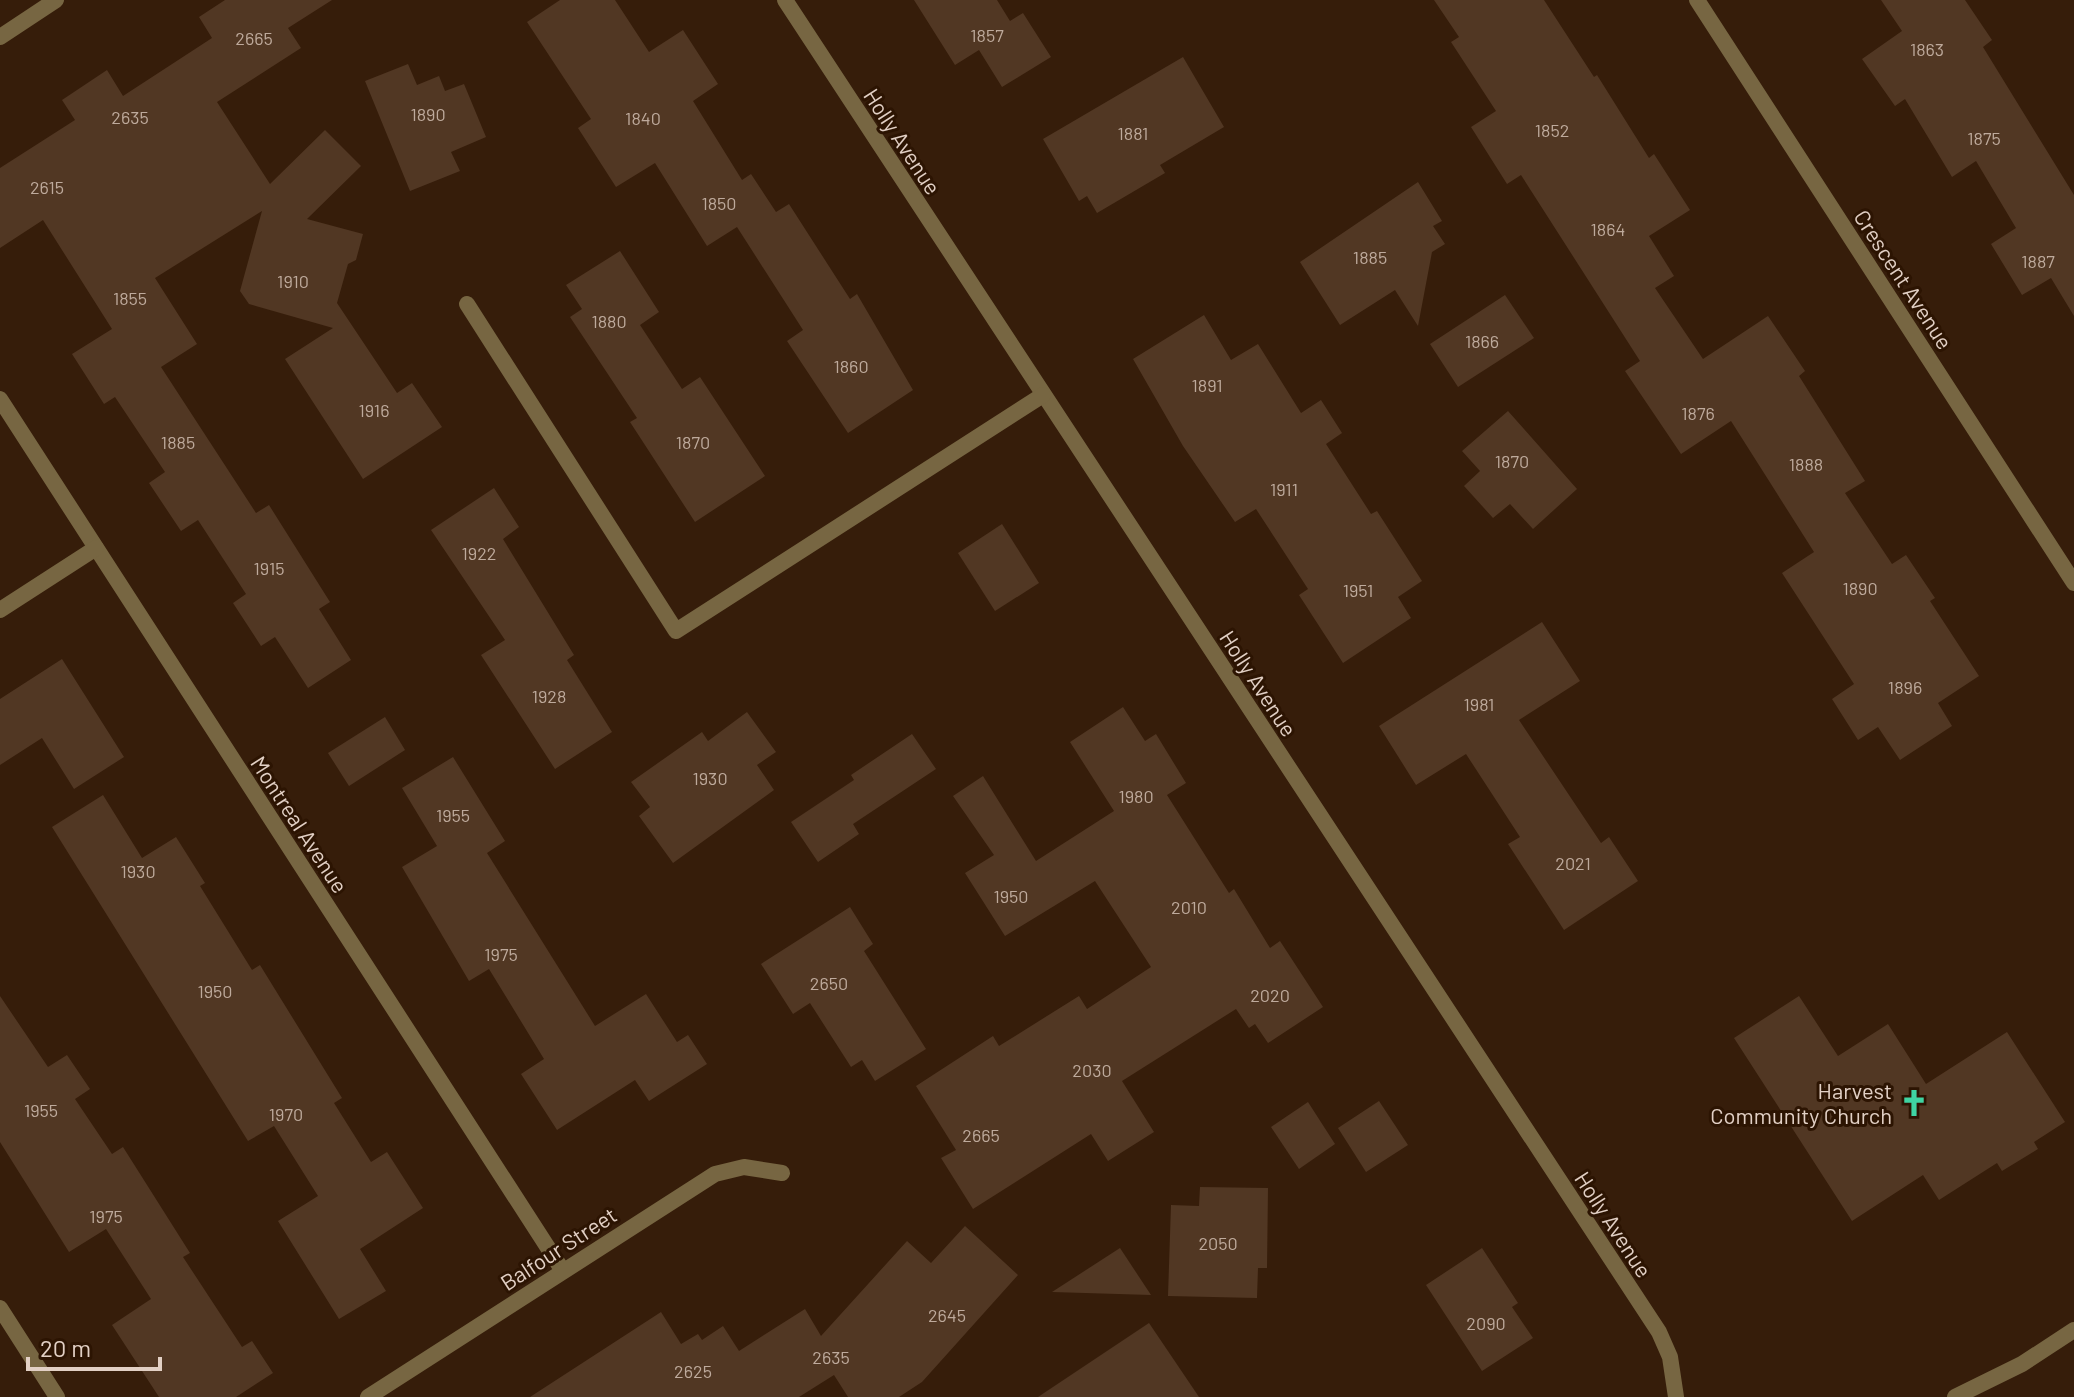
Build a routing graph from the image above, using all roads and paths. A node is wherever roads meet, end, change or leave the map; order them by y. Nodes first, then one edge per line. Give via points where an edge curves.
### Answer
1 (56, 0) edge
2 (785, 0) edge
3 (1697, 0) edge
4 (0, 37) edge
5 (467, 304) dead end
6 (1043, 395) junction
7 (0, 399) edge
8 (96, 548) junction
9 (2074, 583) edge
10 (0, 610) edge
11 (782, 1173) dead end
12 (563, 1271) junction
13 (0, 1308) edge
14 (2074, 1330) edge
15 (57, 1397) edge
16 (368, 1397) edge
17 (1676, 1397) edge
18 (1955, 1397) edge

1 - 4 street
2 - 6 street, Holly Avenue
3 - 9 street, Crescent Avenue
5 - 6 street via 676,631
6 - 17 street, Holly Avenue via 1659,1332 1670,1357
7 - 8 street, Montreal Avenue
8 - 10 street
8 - 12 street, Montreal Avenue
11 - 12 street, Balfour Street via 744,1167 715,1174
12 - 16 street, Balfour Street
13 - 15 street
14 - 18 street via 2022,1364

